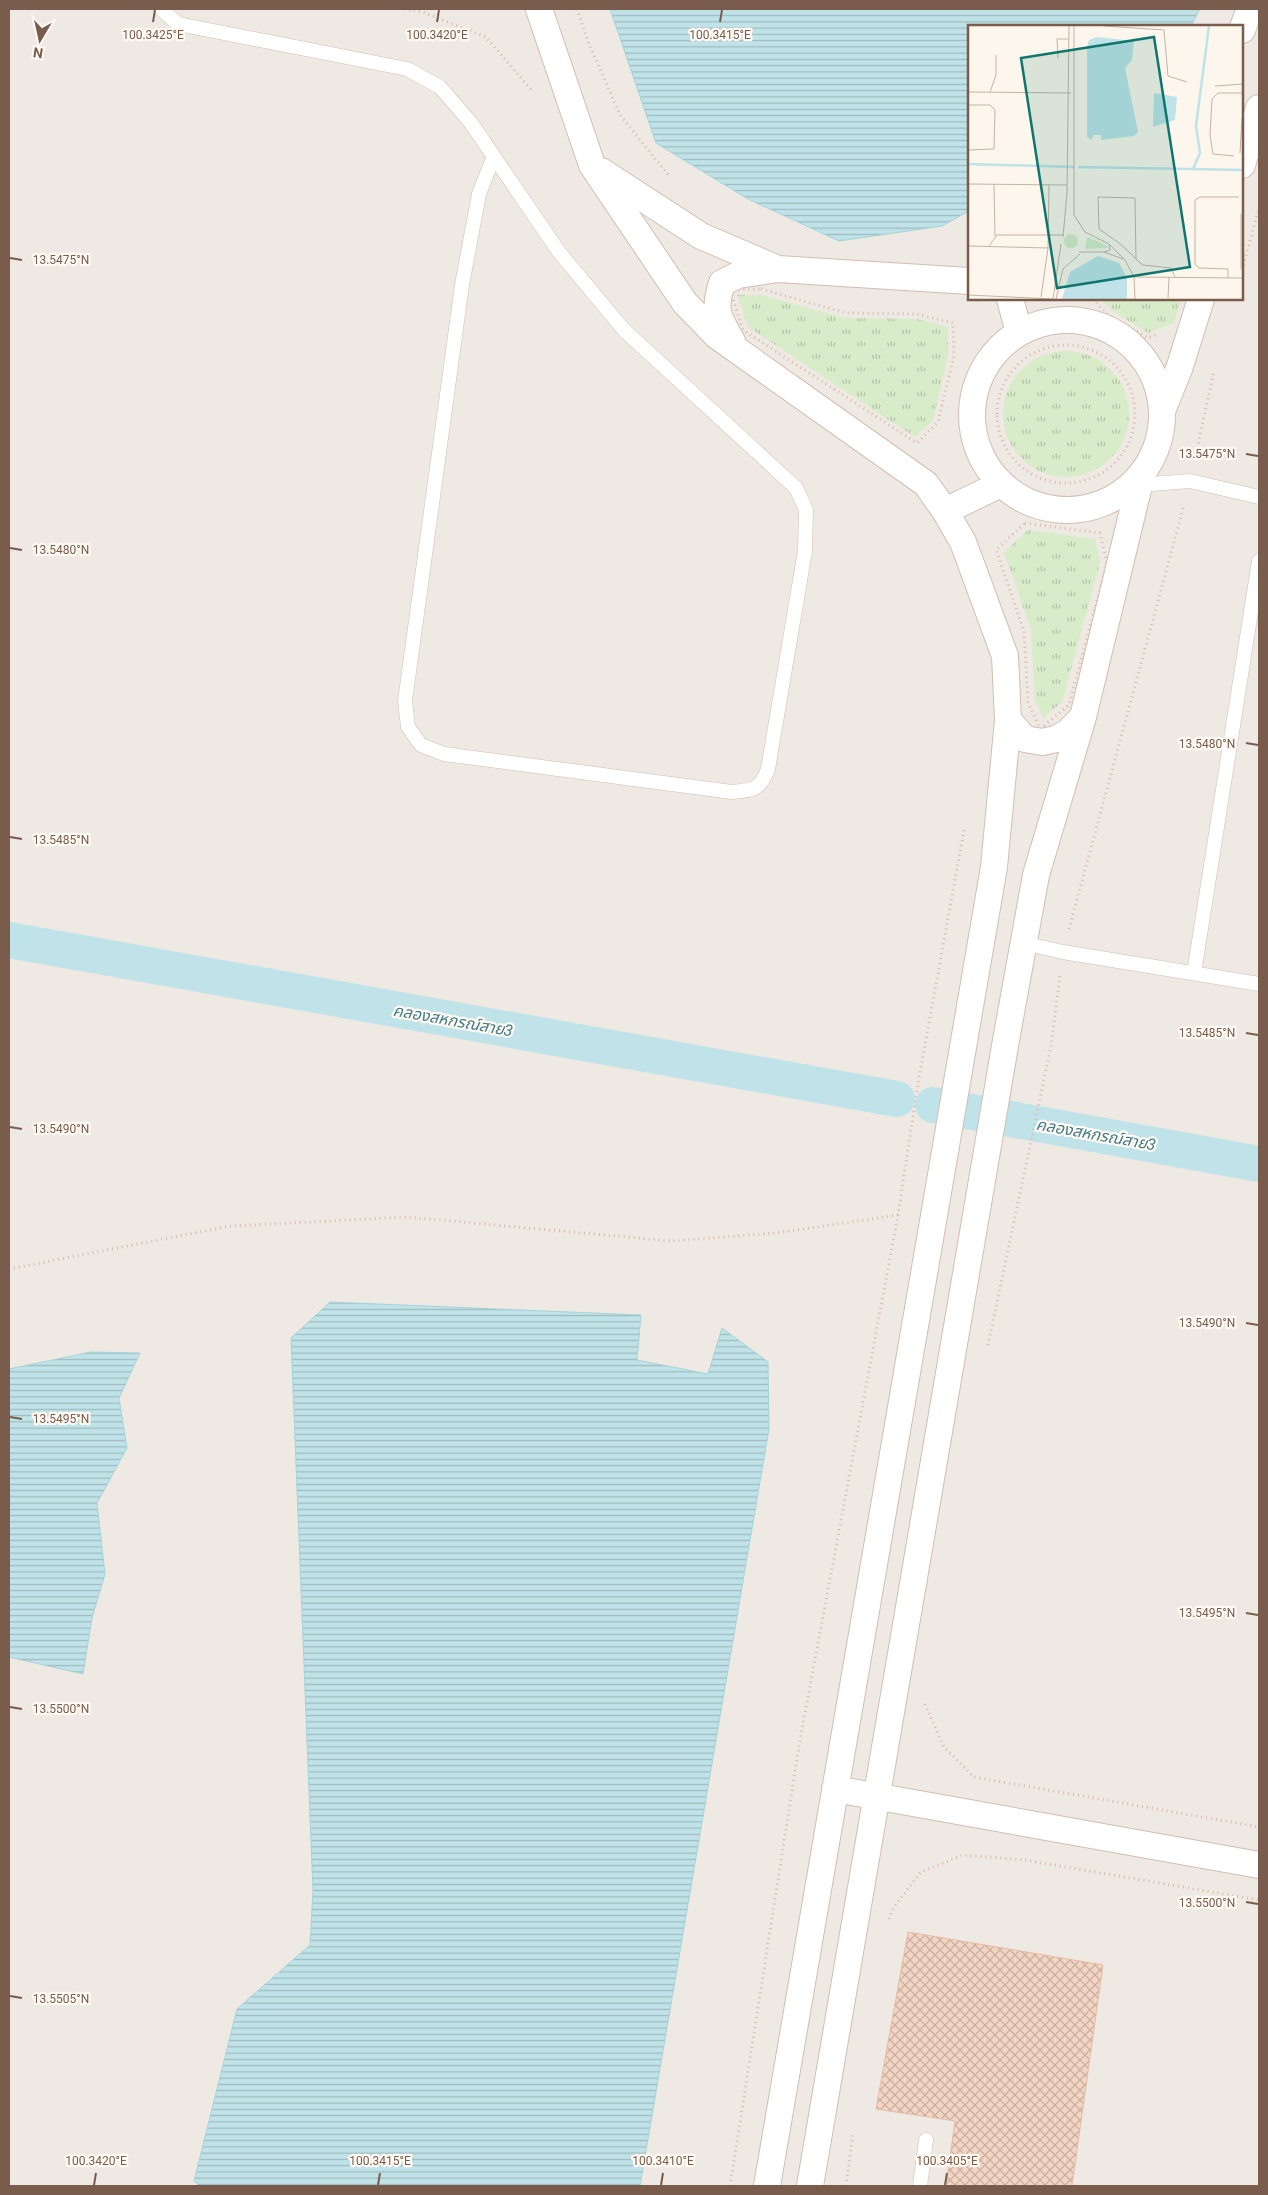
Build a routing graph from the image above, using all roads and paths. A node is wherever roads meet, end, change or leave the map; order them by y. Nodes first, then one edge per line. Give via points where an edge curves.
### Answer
1 (161, 9) edge
2 (404, 9) edge
3 (539, 9) edge
4 (577, 9) edge
5 (1250, 9) edge
6 (1243, 27) edge
7 (537, 98) dead end
8 (1259, 108) edge
9 (494, 156) junction
10 (1243, 162) edge
11 (592, 165) junction
12 (676, 184) dead end
13 (1259, 208) edge
14 (1243, 266) edge
15 (778, 269) junction
16 (968, 281) edge
17 (1010, 300) edge
18 (1094, 300) edge
19 (1201, 300) edge
20 (1019, 332) junction
21 (1163, 333) dead end
22 (736, 348) junction
23 (1216, 364) dead end
24 (1162, 411) junction
25 (938, 422) joint
26 (1140, 479) junction
27 (1190, 481) junction
28 (1001, 484) junction
29 (1063, 484) joint
30 (1259, 497) edge
31 (945, 511) junction
32 (1259, 561) edge
33 (1076, 711) junction
34 (1008, 720) junction
35 (964, 828) dead end
36 (1024, 944) junction
37 (1063, 952) junction
38 (1194, 973) junction
39 (1259, 984) edge
40 (936, 1199) junction
41 (898, 1215) junction
42 (9, 1269) edge
43 (988, 1346) dead end
44 (927, 1695) dead end
45 (835, 1788) junction
46 (877, 1795) junction
47 (1259, 1827) edge
48 (1259, 1864) edge
49 (1259, 1900) edge
50 (887, 1925) dead end
51 (854, 2128) dead end
52 (926, 2140) dead end
53 (730, 2186) edge
54 (767, 2186) edge
55 (810, 2186) edge
56 (846, 2186) edge
57 (920, 2186) edge

1 - 9 lane via 178,24 407,69 440,87
2 - 7 path via 423,12 486,37
3 - 11 street
4 - 12 path via 620,114
5 - 6 street
8 - 10 street
9 - 9 lane via 479,194 462,286 405,701 408,726 421,745 444,754 732,792 752,790 763,782 768,769 805,551 806,510 796,488 772,464 624,330 559,252
11 - 15 street via 701,236
11 - 22 street via 685,303 717,336
13 - 14 path
15 - 16 street
15 - 22 street via 738,275 722,283 716,301 720,320
17 - 20 street
18 - 21 path via 1107,314 1148,338
19 - 24 street via 1179,370
20 - 24 street via 1050,321 1082,320 1113,331 1138,351 1155,379
20 - 28 street via 992,355 975,386 971,421 980,456
22 - 31 street via 926,484
23 - 27 path
24 - 26 street via 1158,444
25 - 25 path via 954,356 953,323 917,314 846,313 761,289 730,290 743,330 895,430 917,443
26 - 27 lane
26 - 28 street via 1119,494 1090,507 1058,510 1028,501
26 - 33 street
27 - 30 lane
27 - 37 path
28 - 31 street
29 - 29 path via 1039,478 1019,465 1004,446 997,424 1001,389 1013,369 1032,354 1069,344 1094,351 1114,364 1128,382 1136,413 1133,436 1122,457 1104,473 1081,482
31 - 34 street via 964,542 1006,656
32 - 38 lane
33 - 33 path via 1107,563 1100,533 1025,523 996,550 1024,631 1028,702 1040,729
33 - 34 street via 1068,732 1056,740 1042,742 1025,739
33 - 36 street via 1036,875
34 - 40 street via 994,867
35 - 41 path
36 - 37 lane
36 - 46 street
37 - 38 lane
37 - 43 path via 1051,1046
38 - 39 lane
40 - 41 path
40 - 45 street
41 - 42 path via 776,1233 671,1241 408,1217 230,1226
41 - 53 path via 800,1740
44 - 47 path via 925,1704 944,1747 974,1777
45 - 46 street
45 - 54 street
46 - 48 street
46 - 55 street
49 - 50 path via 1025,1860 964,1855 921,1872 894,1907
51 - 56 path
52 - 57 lane

